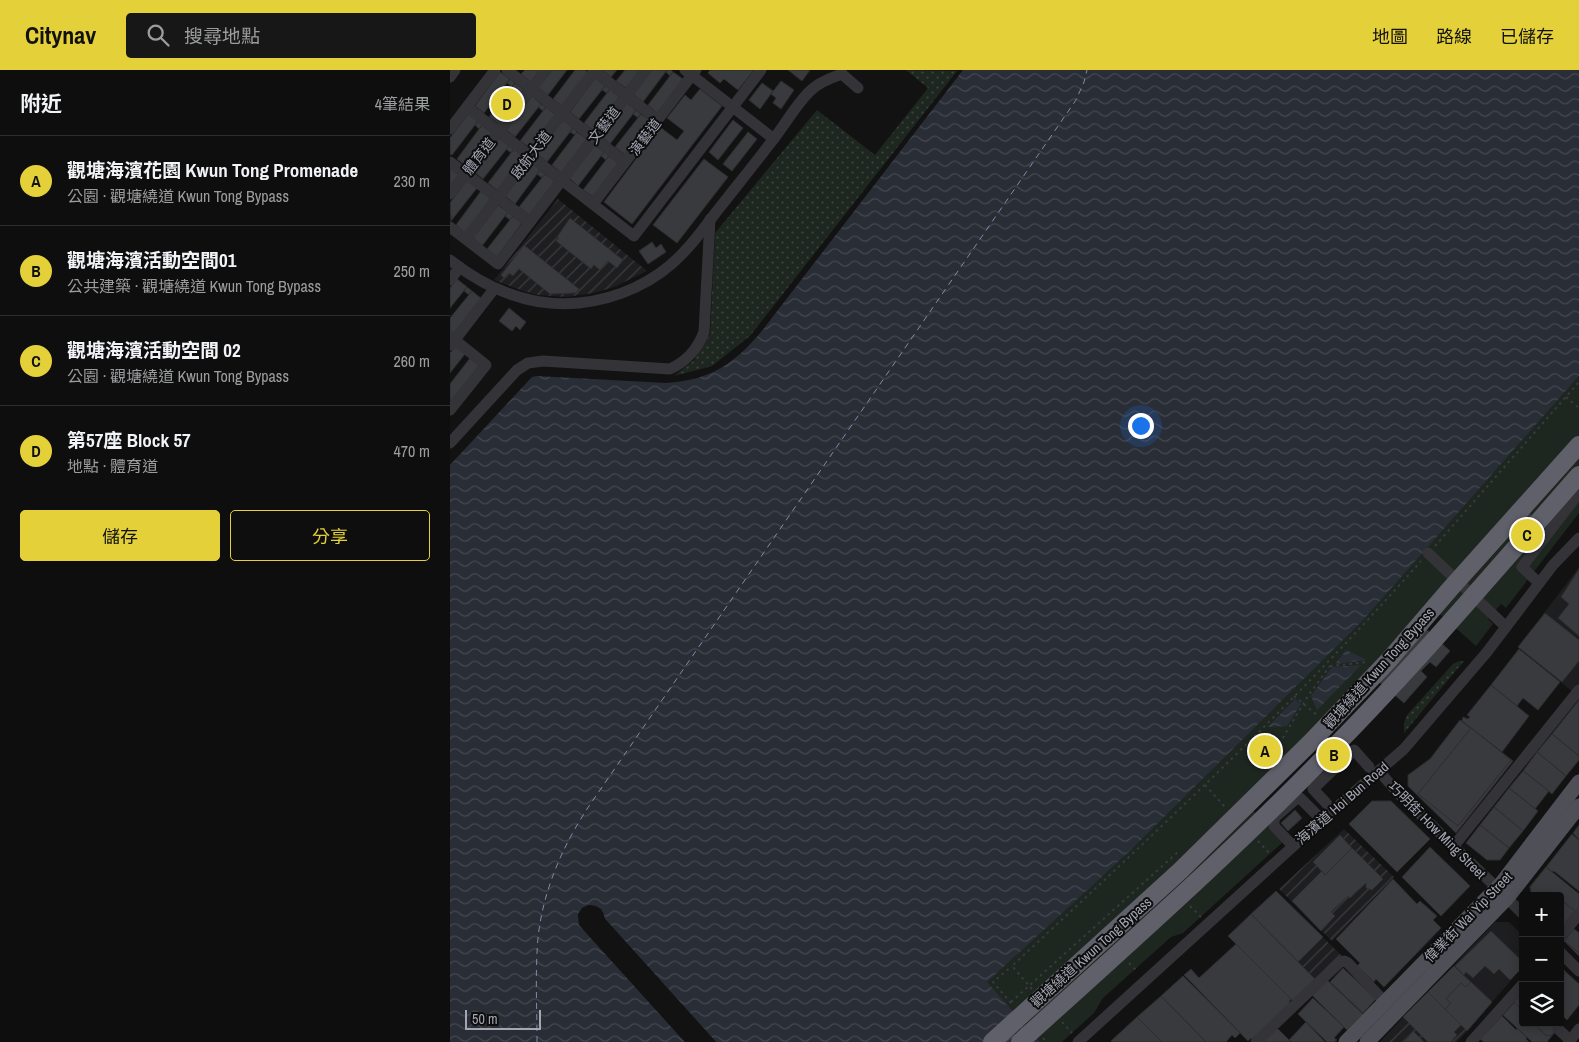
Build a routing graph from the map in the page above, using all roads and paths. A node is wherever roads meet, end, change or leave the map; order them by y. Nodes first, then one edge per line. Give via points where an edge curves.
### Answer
1 (456, 70) edge
2 (496, 70) edge
3 (507, 70) edge
4 (546, 70) edge
5 (595, 70) edge
6 (646, 70) edge
7 (761, 70) edge
8 (691, 72) edge
9 (842, 72) edge
10 (450, 77) edge
11 (858, 88) dead end
12 (531, 89) junction
13 (626, 96) junction
14 (467, 107) junction
15 (733, 107) junction
16 (562, 113) junction
17 (658, 120) junction
18 (450, 129) edge
19 (499, 131) junction
20 (594, 138) junction
21 (774, 139) junction
22 (530, 155) junction
23 (450, 162) edge
24 (625, 162) junction
25 (466, 173) junction
26 (562, 180) junction
27 (450, 194) edge
28 (498, 198) junction
29 (593, 204) junction
30 (710, 219) junction
31 (530, 222) junction
32 (450, 227) edge
33 (466, 239) junction
34 (450, 260) edge
35 (460, 267) junction
36 (450, 280) edge
37 (494, 289) junction
38 (452, 341) edge
39 (1579, 384) edge
40 (1566, 397) junction
41 (451, 408) edge
42 (1579, 408) edge
43 (450, 443) edge
44 (1579, 446) edge
45 (1579, 475) edge
46 (1579, 493) edge
47 (1579, 538) edge
48 (1428, 553) junction
49 (1539, 583) junction
50 (1506, 627) junction
51 (1370, 662) dead end
52 (1327, 663) junction
53 (1330, 666) junction
54 (1579, 690) edge
55 (1294, 696) junction
56 (1304, 704) junction
57 (1318, 715) dead end
58 (1374, 769) junction
59 (1262, 772) dead end
60 (1579, 782) edge
61 (1327, 804) dead end
62 (1579, 806) edge
63 (1322, 820) junction
64 (1293, 846) junction
65 (1453, 846) junction
66 (1178, 852) dead end
67 (1502, 893) junction
68 (1519, 910) edge
69 (1579, 914) edge
70 (1564, 932) edge
71 (1564, 956) edge
72 (1579, 971) edge
73 (1029, 986) junction
74 (1519, 988) edge
75 (1035, 992) dead end
76 (1011, 1002) dead end
77 (1385, 1002) junction
78 (1058, 1017) dead end
79 (1558, 1029) dead end
80 (1579, 1029) edge
81 (1076, 1039) edge
82 (1570, 1041) edge
83 (992, 1042) edge
84 (1020, 1042) edge
85 (1256, 1042) edge
86 (1346, 1042) edge
87 (1367, 1042) edge
88 (1471, 1042) edge

1 - 10 street
2 - 14 street
3 - 12 street
4 - 12 street, 體育道
5 - 13 street
5 - 16 street, 啟航大道
6 - 13 street, 文藝道
7 - 15 street
8 - 15 street
8 - 17 street, 演藝道
9 - 11 street
9 - 21 street via 809,91
12 - 16 street
12 - 19 street, 體育道
13 - 17 street
13 - 20 street, 文藝道
14 - 18 street
14 - 19 street
15 - 21 street
15 - 29 street via 634,236
16 - 20 street
16 - 22 street, 啟航大道
17 - 24 street, 演藝道
19 - 22 street
19 - 25 street, 體育道
20 - 24 street
20 - 26 street, 文藝道
21 - 30 street
22 - 26 street
22 - 28 street, 啟航大道
23 - 25 street
24 - 29 street, 演藝道
25 - 27 street, 體育道
25 - 28 street
26 - 29 street
26 - 31 street, 文藝道
28 - 31 street
28 - 33 street, 啟航大道
30 - 37 street via 673,263 648,281 620,294 589,302 556,304 523,299
30 - 43 street via 704,332 684,361 670,369 543,361 528,363 517,370
31 - 33 street, 文藝道 via 498,264
32 - 33 street
34 - 35 street
35 - 36 street
35 - 37 street
37 - 38 street
38 - 41 street via 486,365
39 - 40 path
40 - 42 path
40 - 48 path
44 - 83 highway, 觀塘繞道 Kwun Tong Bypass, bridge via 1389,660 1312,741 1180,872
45 - 84 highway, 觀塘繞道 Kwun Tong Bypass, bridge via 1339,742 1237,845
46 - 49 street via 1522,568
47 - 49 street, 海濱道 Hoi Bun Road
48 - 50 street
48 - 52 path
49 - 50 street, 海濱道 Hoi Bun Road
50 - 58 street, 海濱道 Hoi Bun Road via 1404,749
51 - 53 path
52 - 53 path
52 - 55 path
53 - 56 path
54 - 65 street
55 - 56 path
55 - 73 path via 1186,803 1012,966
56 - 57 path
56 - 59 path
58 - 61 street, 巧明街 How Ming Street via 1354,750 1313,788
58 - 63 street, 海濱道 Hoi Bun Road
58 - 65 street, 巧明街 How Ming Street
60 - 67 main road, 偉業街 Wai Yip Street
62 - 67 main road, 偉業街 Wai Yip Street
63 - 64 street, 海濱道 Hoi Bun Road
63 - 64 street via 1300,798 1274,818 1274,826
64 - 81 street, 海濱道 Hoi Bun Road
65 - 67 street, 巧明街 How Ming Street
66 - 73 path
67 - 68 street, 巧明街 How Ming Street
67 - 77 main road, 偉業街 Wai Yip Street
67 - 87 main road, 偉業街 Wai Yip Street
69 - 70 street
71 - 72 street
73 - 75 path
73 - 76 path
74 - 88 street
77 - 85 street via 1348,963 1340,962
77 - 86 main road, 偉業街 Wai Yip Street
78 - 81 path
79 - 82 street
80 - 82 street

